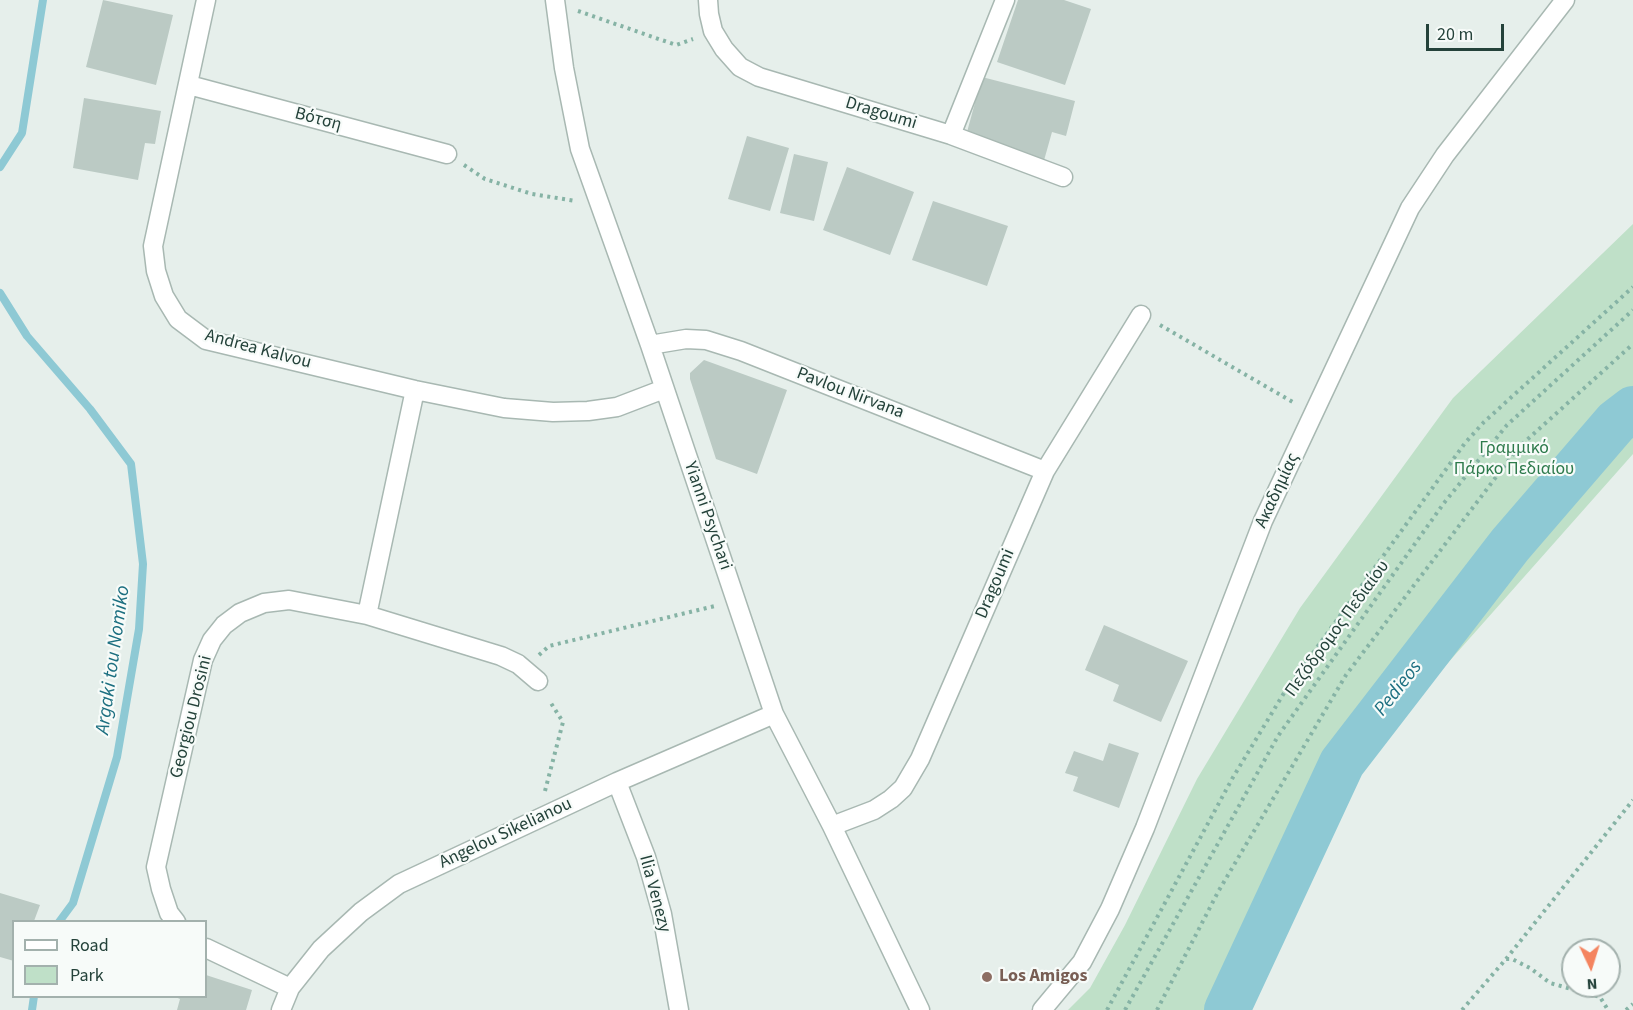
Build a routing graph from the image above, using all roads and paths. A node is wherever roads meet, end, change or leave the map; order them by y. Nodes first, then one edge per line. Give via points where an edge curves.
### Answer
1 (206, 0) edge
2 (708, 0) edge
3 (1005, 0) edge
4 (1565, 0) edge
5 (556, 1) edge
6 (713, 31) junction
7 (189, 85) junction
8 (951, 135) junction
9 (447, 154) joint
10 (1063, 177) dead end
11 (600, 205) junction
12 (1633, 287) edge
13 (1633, 310) edge
14 (1141, 315) joint
15 (1633, 344) edge
16 (650, 345) junction
17 (664, 389) junction
18 (415, 390) junction
19 (1314, 414) junction
20 (1045, 471) junction
21 (736, 601) junction
22 (367, 615) junction
23 (531, 675) junction
24 (774, 714) junction
25 (617, 782) junction
26 (1633, 800) edge
27 (537, 819) junction
28 (832, 826) junction
29 (175, 920) edge
30 (207, 948) edge
31 (1506, 959) junction
32 (290, 988) junction
33 (1633, 1004) edge
34 (281, 1010) edge
35 (679, 1010) edge
36 (920, 1010) edge
37 (1042, 1010) edge
38 (1107, 1010) edge
39 (1125, 1010) edge
40 (1157, 1010) edge
41 (1462, 1010) edge
42 (1608, 1010) edge
43 (1626, 1010) edge

1 - 7 street, Andrea Kalvou
2 - 6 street
3 - 8 street
4 - 19 street, Ακαδημίας via 1445,155 1410,208
5 - 6 path via 676,45
5 - 11 street, Yianni Psychari via 580,149
6 - 8 street, Dragoumi via 740,67 759,77
7 - 9 street, Βότση
7 - 18 street, Andrea Kalvou via 153,246 164,296 178,319 206,340
8 - 10 street, Dragoumi
9 - 11 path via 485,179 532,194
11 - 16 street, Yianni Psychari
12 - 38 path via 1484,422 1458,453 1284,693 1232,779
13 - 39 path, Πεζόδρομος Πεδιαίου via 1507,424 1444,503 1278,736
14 - 19 path
14 - 20 street, Dragoumi
15 - 40 path via 1518,448 1346,675 1218,892
16 - 17 street, Yianni Psychari
16 - 20 street, Pavlou Nirvana via 706,340 741,351
17 - 18 street, Andrea Kalvou via 617,407 553,412 504,408
17 - 21 street, Yianni Psychari
18 - 22 street
19 - 37 street, Ακαδημίας via 1263,521 1110,909 1082,962
20 - 28 street, Dragoumi via 915,769 891,799
21 - 23 path via 549,646
21 - 24 street, Yianni Psychari
22 - 23 street, Georgiou Drosini via 501,656
22 - 29 street, Georgiou Drosini via 289,600 264,603 240,613 212,640 203,660 156,867 169,913
23 - 27 path via 563,722
24 - 25 street, Angelou Sikelianou
24 - 28 street, Yianni Psychari
25 - 27 street, Angelou Sikelianou
25 - 35 street, Ilia Venezy via 646,856 662,914
26 - 31 path
27 - 32 street, Angelou Sikelianou via 399,884 329,942
28 - 36 street, Yianni Psychari
30 - 32 street
31 - 41 path
31 - 42 path via 1530,968 1550,983 1600,997
32 - 34 street, Angelou Sikelianou
33 - 43 path

